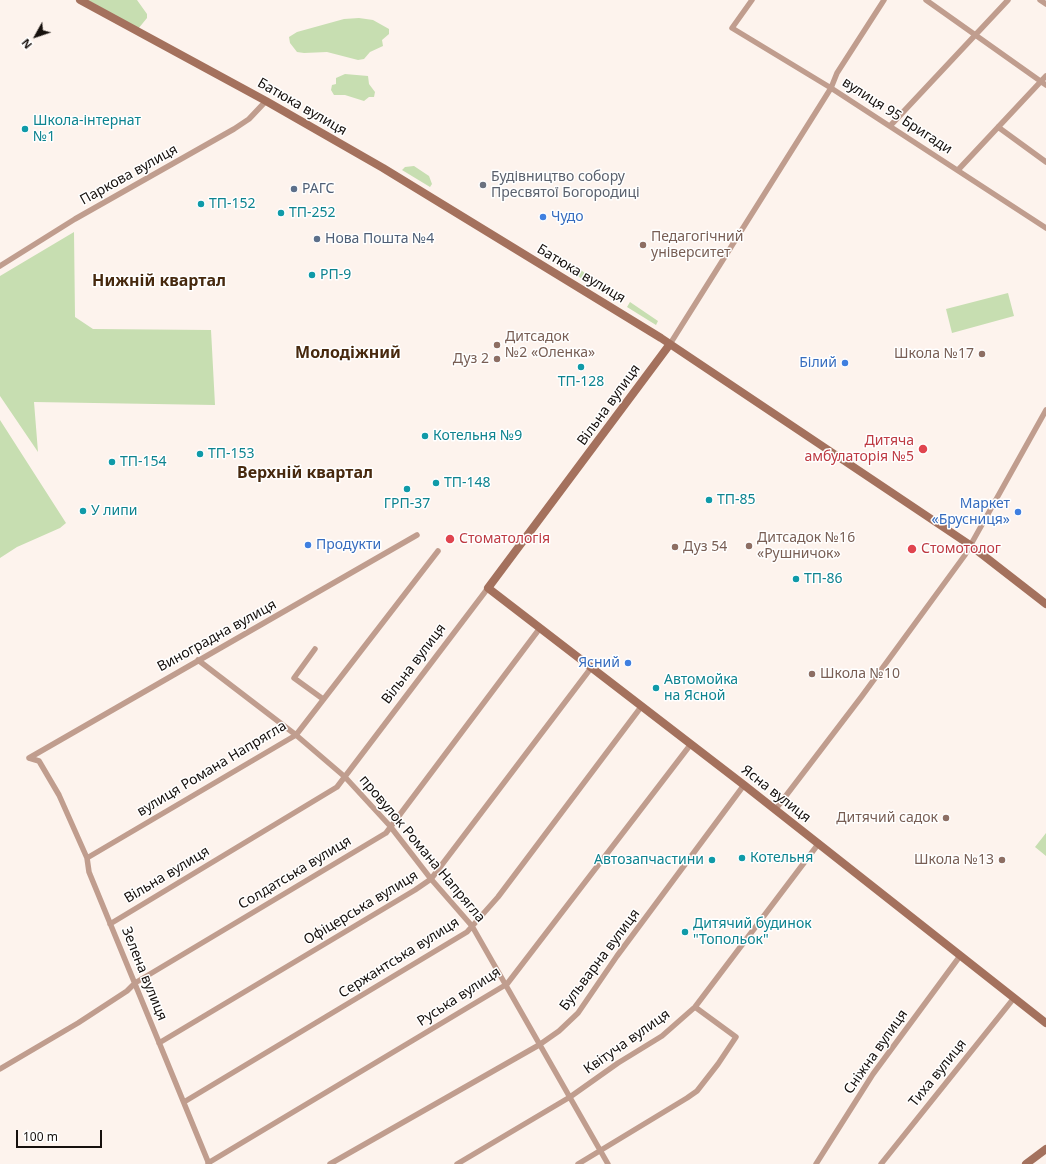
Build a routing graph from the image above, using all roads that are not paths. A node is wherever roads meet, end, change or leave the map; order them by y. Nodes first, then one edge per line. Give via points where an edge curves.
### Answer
1 (80, 0) edge
2 (752, 0) edge
3 (884, 0) edge
4 (926, 0) edge
5 (1008, 0) edge
6 (1040, 0) edge
7 (1046, 4) edge
8 (975, 35) junction
9 (1046, 76) edge
10 (1043, 83) edge
11 (831, 88) junction
12 (266, 101) junction
13 (890, 126) junction
14 (998, 127) junction
15 (1046, 162) edge
16 (958, 170) junction
17 (1046, 228) edge
18 (0, 266) edge
19 (670, 344) junction
20 (1046, 410) edge
21 (417, 535) dead end
22 (970, 545) junction
23 (438, 551) dead end
24 (488, 588) junction
25 (1046, 604) edge
26 (540, 628) junction
27 (315, 649) dead end
28 (198, 660) junction
29 (591, 668) junction
30 (323, 699) junction
31 (640, 707) junction
32 (296, 735) junction
33 (691, 744) junction
34 (29, 758) joint
35 (345, 776) junction
36 (744, 785) junction
37 (775, 810) junction
38 (390, 826) junction
39 (819, 843) junction
40 (87, 858) junction
41 (431, 879) junction
42 (110, 924) junction
43 (472, 926) junction
44 (960, 956) junction
45 (135, 984) junction
46 (507, 984) junction
47 (1014, 998) junction
48 (696, 1007) junction
49 (1046, 1023) edge
50 (159, 1043) junction
51 (539, 1046) junction
52 (0, 1069) edge
53 (570, 1097) junction
54 (184, 1102) junction
55 (1046, 1149) edge
56 (600, 1151) junction
57 (209, 1163) edge
58 (330, 1164) edge
59 (457, 1164) edge
60 (578, 1164) edge
61 (608, 1164) edge
62 (816, 1164) edge
63 (881, 1164) edge
64 (1026, 1164) edge

1 - 12 street, Батюка вулиця
2 - 11 street, вулиця 95 Бригади via 732,28
3 - 11 street via 837,73
4 - 8 street
5 - 8 street
6 - 7 street
8 - 10 street
8 - 13 street
9 - 10 street
10 - 14 street
11 - 13 street, вулиця 95 Бригади
11 - 19 street
12 - 18 street, Паркова вулиця via 249,119 234,129 74,220
12 - 19 street, Батюка вулиця via 383,168
13 - 16 street, вулиця 95 Бригади
14 - 15 street
14 - 16 street
16 - 17 street, вулиця 95 Бригади
19 - 22 street, Батюка вулиця
19 - 24 street, Вільна вулиця
20 - 22 street
21 - 28 street, Виноградна вулиця
22 - 25 street, Батюка вулиця
22 - 37 street via 944,586
23 - 30 street, вулиця Романа Напрягла
24 - 26 street, Ясна вулиця
24 - 35 street, Вільна вулиця
26 - 29 street, Ясна вулиця
26 - 38 street, Солдатська вулиця
27 - 30 street via 294,678
28 - 32 street, провулок Романа Напрягла
28 - 34 street, Виноградна вулиця
29 - 31 street, Ясна вулиця
29 - 41 street, Офіцерська вулиця
30 - 32 street, вулиця Романа Напрягла
31 - 33 street, Ясна вулиця
31 - 43 street, Сержантська вулиця via 498,897
32 - 35 street, провулок Романа Напрягла
32 - 40 street, вулиця Романа Напрягла
33 - 36 street, Ясна вулиця
33 - 46 street, Руська вулиця
34 - 40 street, Зелена вулиця via 39,761
35 - 38 street, провулок Романа Напрягла
35 - 42 street, Вільна вулиця via 337,787
36 - 37 street, Ясна вулиця
36 - 51 street, Бульварна вулиця via 617,956 578,1013
37 - 39 street, Ясна вулиця
38 - 41 street, провулок Романа Напрягла
38 - 45 street, Солдатська вулиця via 386,832
39 - 44 street, Ясна вулиця
39 - 48 street, Квітуча вулиця
40 - 42 street, Зелена вулиця via 89,872
41 - 43 street, провулок Романа Напрягла
41 - 50 street, Офіцерська вулиця
42 - 45 street, Зелена вулиця
43 - 46 street, провулок Романа Напрягла
43 - 54 street, Сержантська вулиця
44 - 47 street, Ясна вулиця
44 - 62 street, Сніжна вулиця via 874,1074
45 - 50 street, Зелена вулиця
45 - 52 street, Солдатська вулиця via 127,992 78,1023
46 - 51 street, провулок Романа Напрягла
46 - 57 street, Руська вулиця
47 - 49 street, Ясна вулиця
47 - 63 street, Тиха вулиця
48 - 53 street, Квітуча вулиця via 662,1036
48 - 56 street via 736,1038 692,1094
50 - 54 street, Зелена вулиця
51 - 53 street, провулок Романа Напрягла
51 - 58 street, Бульварна вулиця
53 - 56 street, провулок Романа Напрягла
53 - 59 street, Квітуча вулиця
54 - 57 street, Зелена вулиця
55 - 64 street
56 - 60 street
56 - 61 street, провулок Романа Напрягла

